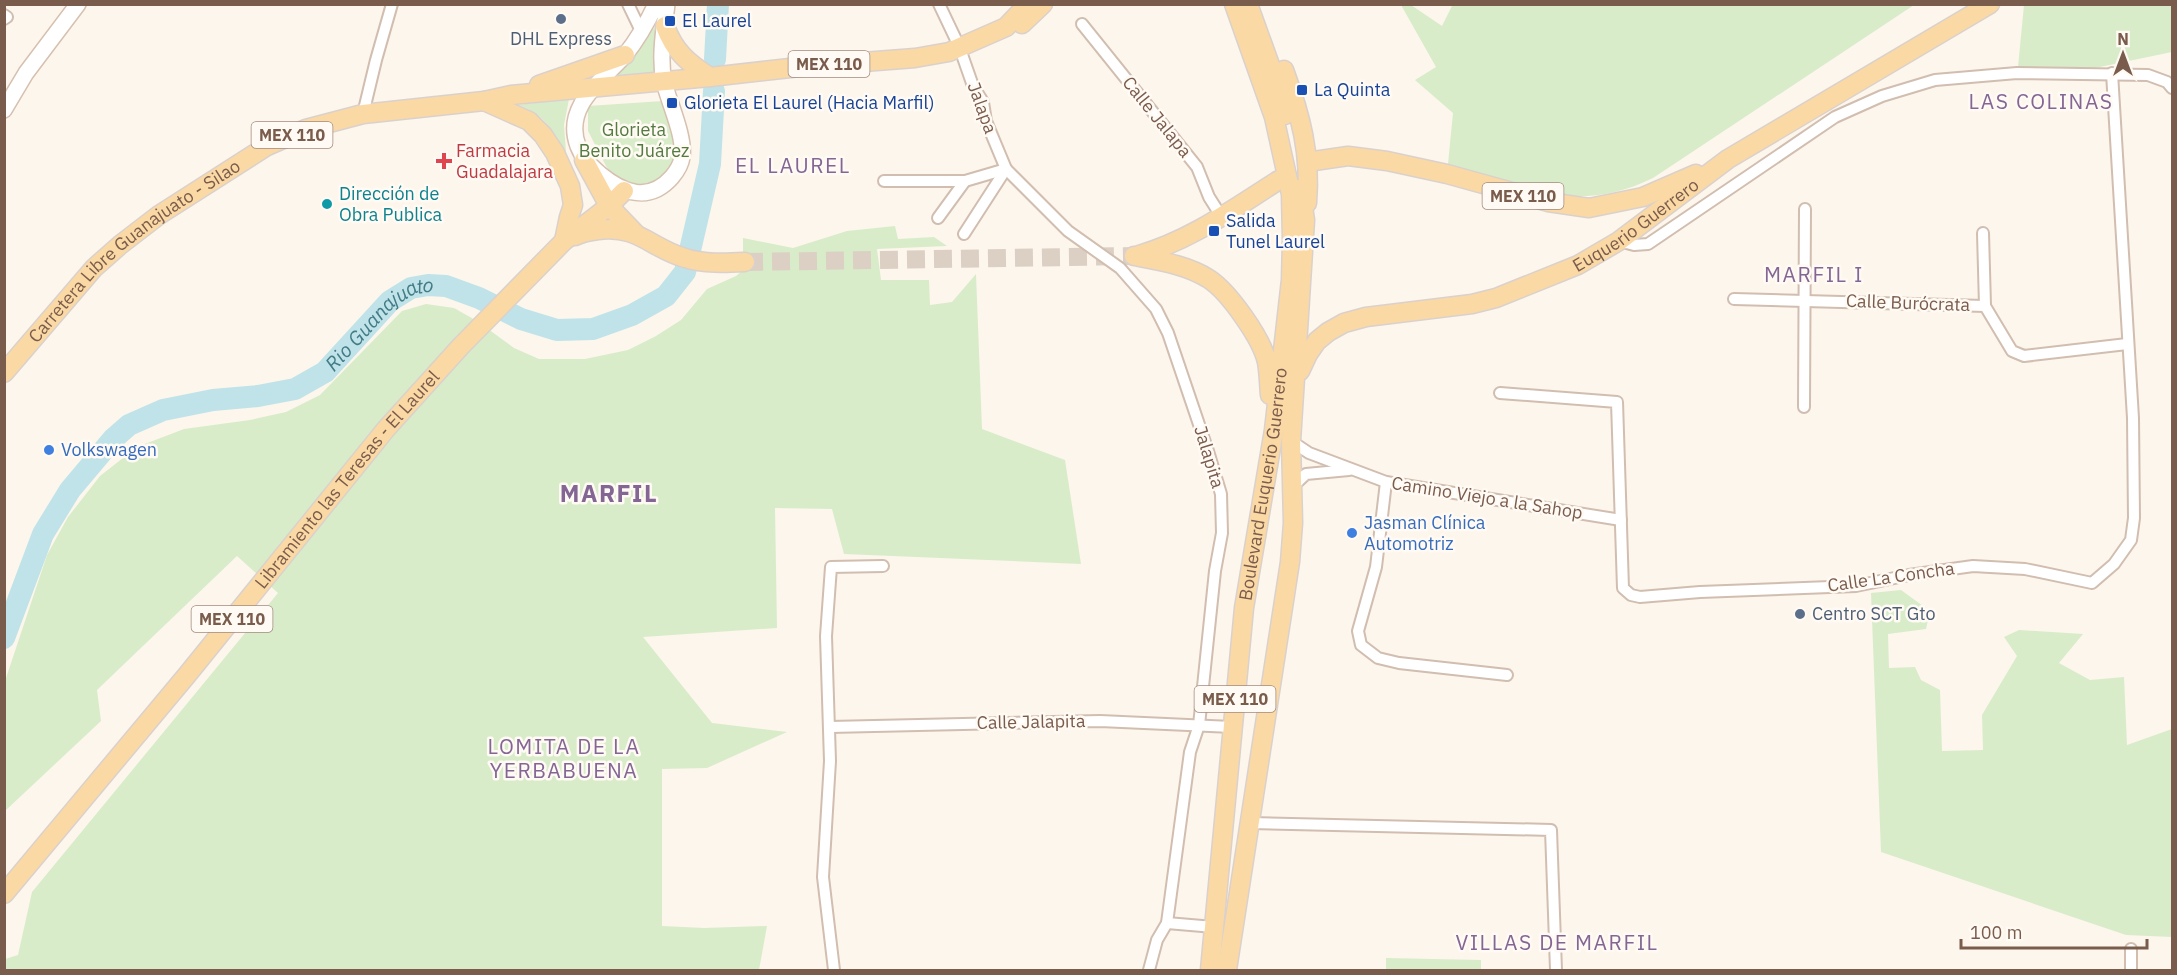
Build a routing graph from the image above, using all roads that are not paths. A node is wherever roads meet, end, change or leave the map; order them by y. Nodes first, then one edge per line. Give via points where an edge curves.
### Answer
1 (78, 4) edge
2 (392, 4) edge
3 (628, 4) edge
4 (656, 4) edge
5 (668, 4) edge
6 (939, 4) edge
7 (1028, 4) edge
8 (1043, 4) edge
9 (1234, 4) edge
10 (1248, 4) edge
11 (1260, 4) edge
12 (1990, 4) edge
13 (1082, 24) dead end
14 (665, 26) junction
15 (642, 33) junction
16 (957, 50) junction
17 (625, 55) junction
18 (2112, 73) junction
19 (710, 77) junction
20 (664, 81) junction
21 (592, 88) junction
22 (2172, 88) edge
23 (511, 95) junction
24 (484, 101) junction
25 (4, 110) edge
26 (363, 114) junction
27 (1728, 159) junction
28 (584, 160) junction
29 (1314, 161) dead end
30 (1006, 169) junction
31 (1279, 180) dead end
32 (964, 181) junction
33 (884, 182) dead end
34 (624, 191) junction
35 (609, 206) junction
36 (1805, 210) dead end
37 (1221, 216) junction
38 (938, 218) dead end
39 (1305, 220) junction
40 (1983, 232) dead end
41 (635, 233) junction
42 (964, 234) dead end
43 (564, 241) junction
44 (1619, 241) junction
45 (745, 262) tunnel mouth
46 (1734, 299) dead end
47 (1806, 300) junction
48 (1985, 306) junction
49 (2127, 344) junction
50 (4, 373) edge
51 (1500, 393) dead end
52 (1804, 406) dead end
53 (1293, 409) junction
54 (1274, 430) junction
55 (1291, 441) junction
56 (1355, 470) junction
57 (1386, 482) junction
58 (1292, 488) junction
59 (1621, 520) junction
60 (883, 566) dead end
61 (1507, 675) dead end
62 (1199, 725) junction
63 (830, 727) junction
64 (1233, 727) junction
65 (1250, 823) junction
66 (4, 894) edge
67 (1167, 923) junction
68 (1214, 927) junction
69 (2131, 949) dead end
70 (834, 970) edge
71 (1149, 970) edge
72 (1210, 970) edge
73 (1227, 970) edge
74 (1556, 970) edge
75 (2132, 970) edge

1 - 25 main road via 26,73
2 - 26 street
3 - 15 street
4 - 15 main road
5 - 14 main road
6 - 16 street, Jalapa
7 - 16 main road, MEX 110 via 1006,27
8 - 16 main road via 1007,34
9 - 54 main road, Boulevard Euquerio Guerrero / MEX 110 via 1275,117 1291,194 1291,280
10 - 39 main road, Boulevard Euquerio Guerrero / MEX 110 via 1287,122
11 - 39 main road via 1306,145 1309,177
12 - 27 main road, Euquerio Guerrero / MEX 110
13 - 37 street, Calle Jalapa via 1197,167
14 - 19 main road via 680,55
14 - 20 main road via 661,55
15 - 17 main road
16 - 19 main road, MEX 110 via 915,58
16 - 30 street, Jalapa via 982,102
17 - 21 main road
17 - 23 main road
18 - 22 street via 2148,75
18 - 44 street via 2017,73 1935,80 1882,96 1835,117 1659,238 1648,244
18 - 49 street
19 - 20 main road, MEX 110
20 - 21 main road, Carretera Libre Guanajuato - Silao / MEX 110
20 - 34 main road via 680,138 682,156 677,171 654,190
21 - 23 main road, Carretera Libre Guanajuato - Silao / MEX 110
21 - 28 main road, MEX 110 via 579,104 574,130
23 - 24 main road, Carretera Libre Guanajuato - Silao / MEX 110
24 - 26 main road, Carretera Libre Guanajuato - Silao / MEX 110
24 - 43 main road via 529,121 555,153 570,186 573,205
26 - 50 main road, Carretera Libre Guanajuato - Silao / MEX 110 via 306,129 267,146 159,215 94,268
27 - 29 main road, MEX 110 via 1643,197 1589,208 1548,202 1387,161 1348,156
27 - 44 main road, Euquerio Guerrero / MEX 110
28 - 34 main road
28 - 35 main road, MEX 110
30 - 32 street
30 - 42 street
30 - 62 street, Jalapita via 1068,231 1120,268 1156,309 1168,333 1221,494 1222,533
31 - 37 main road
32 - 33 street
32 - 38 street
34 - 35 main road, Libramiento las Teresas - El Laurel
35 - 41 main road, MEX 110
35 - 43 main road, Libramiento las Teresas - El Laurel
36 - 47 street
37 - 54 main road via 1198,232 1134,256 1183,267 1211,280 1243,315 1267,361
39 - 53 main road, Boulevard Euquerio Guerrero / MEX 110
40 - 48 street
41 - 43 main road, MEX 110 via 622,229 582,232
41 - 45 main road, MEX 110 via 684,258
43 - 66 main road, Libramiento las Teresas - El Laurel / MEX 110 via 386,429
44 - 53 main road, Euquerio Guerrero / MEX 110 via 1578,265 1496,298 1366,317 1328,332 1301,365
46 - 47 street, Calle Burócrata
47 - 48 street, Calle Burócrata
47 - 52 street
48 - 49 street, Calle Burócrata via 2013,351 2024,356
49 - 59 street, Calle La Concha via 2133,418 2131,540 2114,564 2092,583 2025,569 1973,566 1856,586 1631,595 1623,588
51 - 59 street via 1617,402
53 - 55 main road, MEX 110
54 - 64 main road, Boulevard Euquerio Guerrero / MEX 110 via 1245,608
55 - 56 street, Camino Viejo a la Sahop via 1309,453
55 - 58 main road, MEX 110
56 - 57 street, Camino Viejo a la Sahop
56 - 58 street, Camino Viejo a la Sahop via 1306,474
57 - 59 street, Camino Viejo a la Sahop
57 - 61 street via 1376,567 1358,632 1361,645 1378,658 1399,663
58 - 65 main road, MEX 110 via 1290,562
60 - 63 street via 831,567 826,636
62 - 63 street, Calle Jalapita via 1100,721
62 - 64 street, Calle Jalapita
62 - 67 street, Jalapita via 1190,752
63 - 70 street via 823,877
64 - 68 main road, Boulevard Euquerio Guerrero / MEX 110
65 - 73 main road, MEX 110
65 - 74 street via 1551,830
67 - 68 street
67 - 71 street, Jalapita via 1157,940
68 - 72 main road, Boulevard Euquerio Guerrero / MEX 110
69 - 75 street

